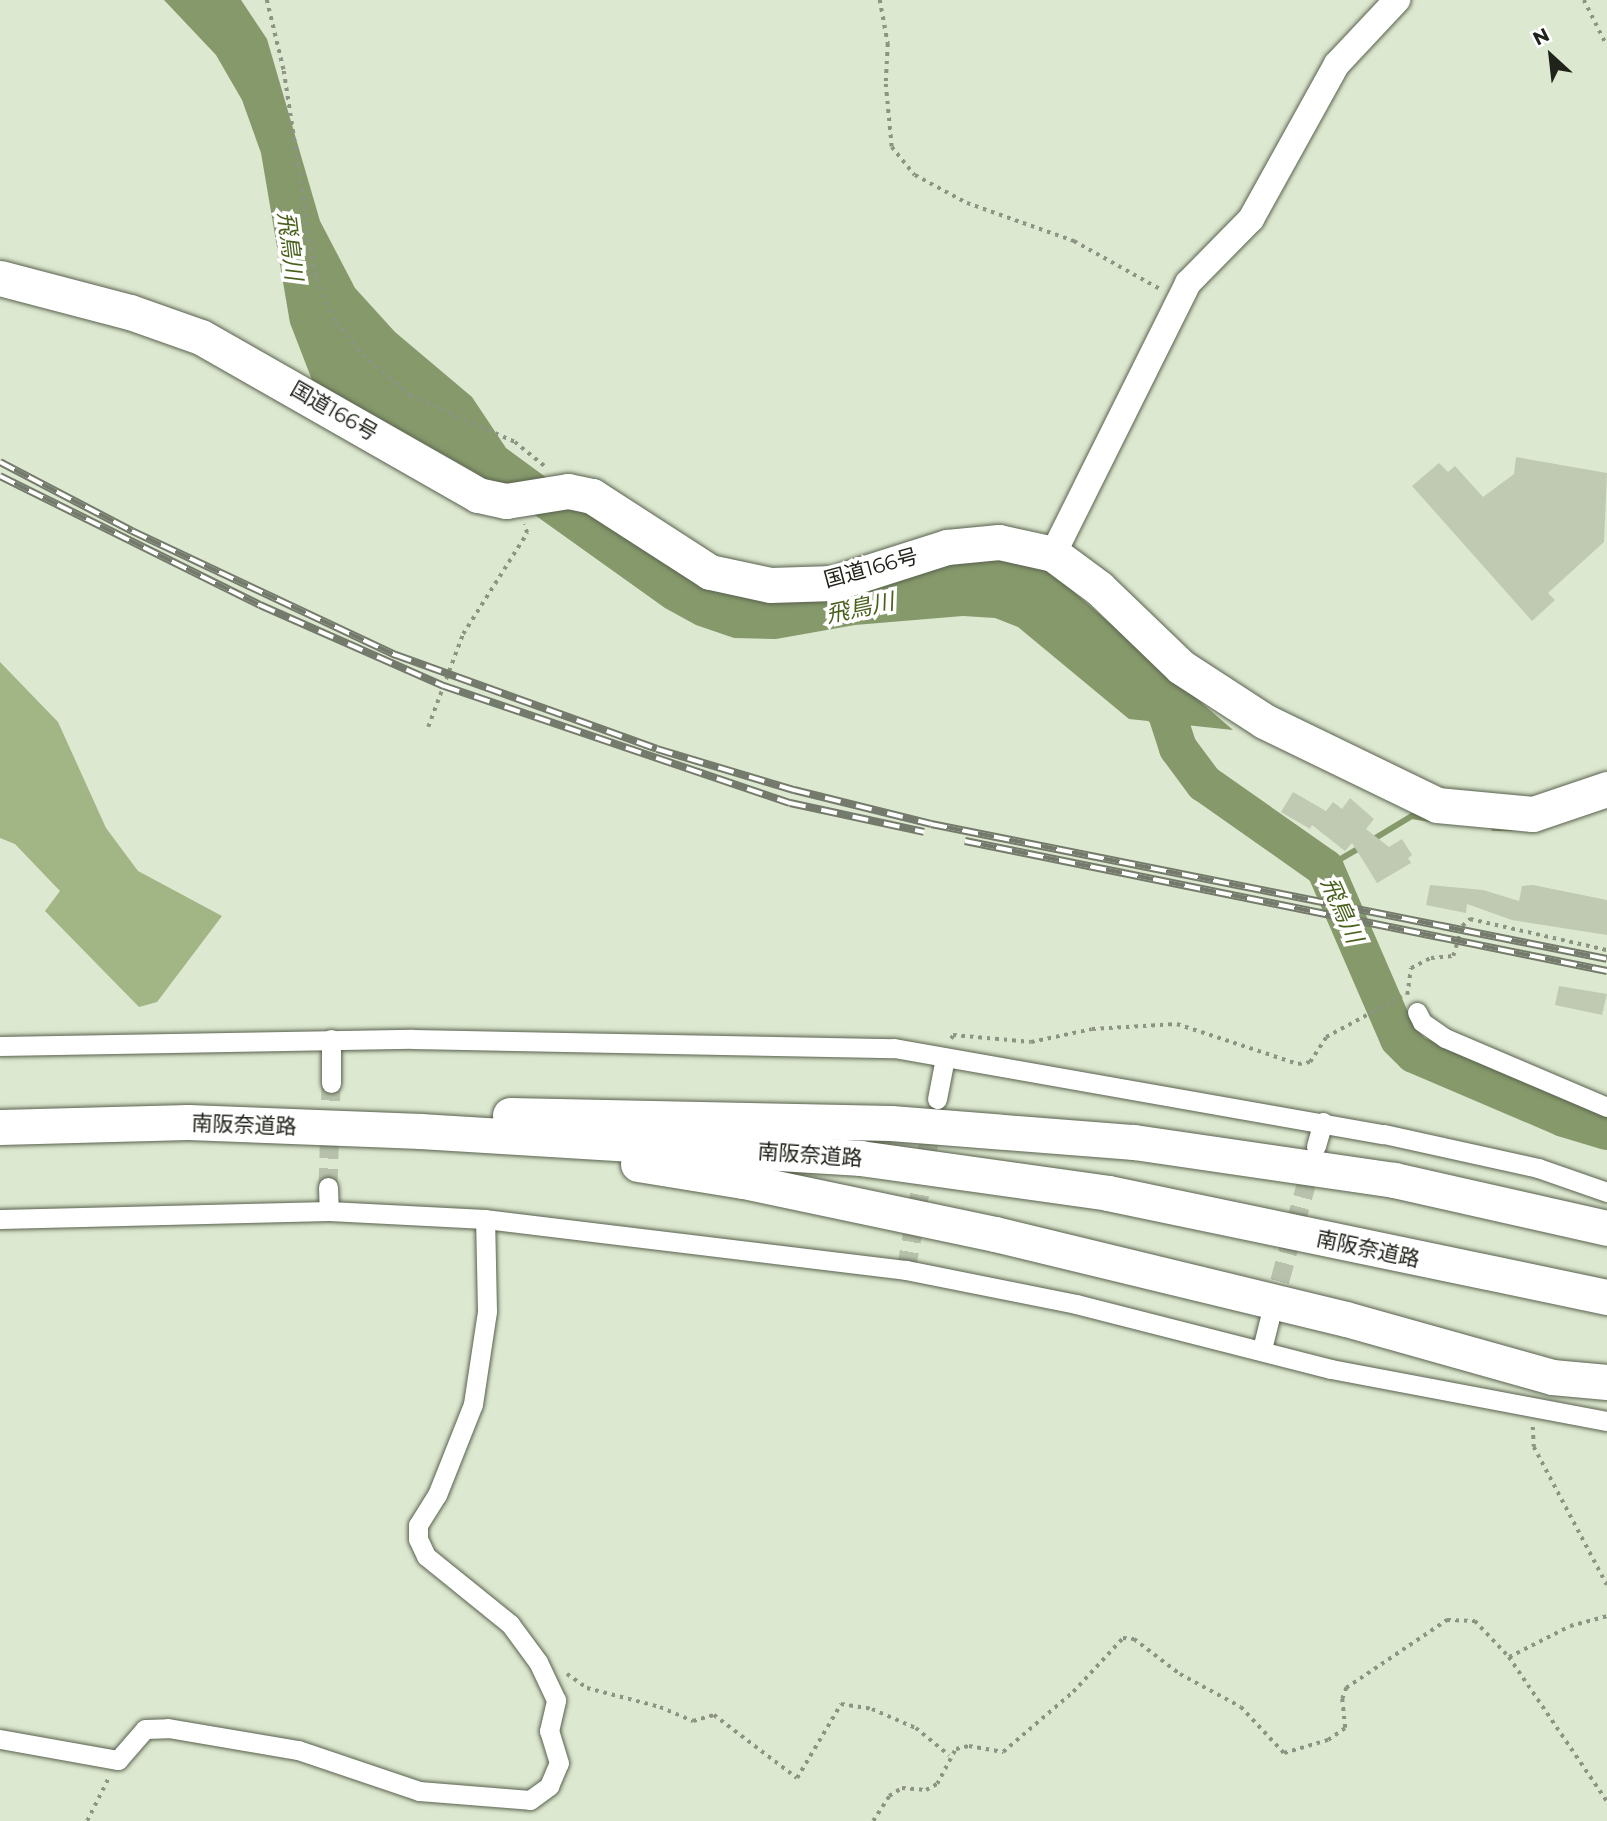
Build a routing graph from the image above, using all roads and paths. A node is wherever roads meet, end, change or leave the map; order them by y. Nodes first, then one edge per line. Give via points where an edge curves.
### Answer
1 (267, 0) edge
2 (880, 0) edge
3 (1397, 0) edge
4 (1584, 0) edge
5 (1607, 46) edge
6 (0, 278) edge
7 (1179, 300) junction
8 (572, 492) junction
9 (502, 500) junction
10 (1053, 554) junction
11 (428, 727) dead end
12 (1607, 789) edge
13 (1607, 950) edge
14 (1402, 996) dead end
15 (1417, 1012) joint
16 (331, 1039) junction
17 (0, 1046) edge
18 (945, 1058) junction
19 (331, 1083) tunnel mouth
20 (937, 1099) tunnel mouth
21 (1607, 1107) edge
22 (0, 1112) edge
23 (1322, 1122) junction
24 (425, 1123) junction
25 (0, 1127) edge
26 (1316, 1146) tunnel mouth
27 (328, 1187) tunnel mouth
28 (1607, 1192) edge
29 (329, 1211) junction
30 (0, 1219) edge
31 (485, 1219) junction
32 (1607, 1228) edge
33 (1607, 1283) edge
34 (1607, 1297) edge
35 (1269, 1320) tunnel mouth
36 (1262, 1349) junction
37 (1607, 1381) edge
38 (1532, 1410) junction
39 (1607, 1421) edge
40 (1607, 1586) edge
41 (1607, 1616) edge
42 (1509, 1657) junction
43 (550, 1687) junction
44 (0, 1739) edge
45 (949, 1755) junction
46 (118, 1759) junction
47 (1607, 1801) edge
48 (87, 1821) edge
49 (873, 1821) edge

1 - 8 path via 284,71 316,279 336,322 363,355 410,395 515,442
2 - 7 path via 888,44 886,84 892,146 915,175 967,203 1074,241
3 - 7 street via 1337,64 1251,219 1188,283
4 - 5 path
6 - 9 highway, 国道166号 via 130,312 201,337 478,495
7 - 10 street
8 - 9 highway
8 - 10 highway, 国道166号 via 592,496 710,572 770,585 834,583 947,547 999,542
9 - 11 path via 527,533 470,621
10 - 12 highway, 国道166号 via 1099,588 1181,667 1264,721 1397,789 1437,805 1533,814
13 - 15 path via 1470,919 1462,926 1453,956 1431,958 1411,968 1405,990
14 - 18 path via 1326,1037 1310,1062 1298,1064 1177,1024 1092,1029 1031,1042 953,1035
15 - 21 street via 1422,1022 1445,1038
16 - 17 street via 251,1045
16 - 18 street via 894,1048
16 - 19 street
18 - 20 street
18 - 23 street
22 - 24 highway, 南阪奈道路 via 220,1110
23 - 26 street
23 - 28 street via 1538,1168
24 - 25 highway, 南阪奈道路
24 - 32 highway via 650,1115 878,1122 1134,1142 1394,1180
24 - 33 highway, 南阪奈道路 via 858,1146 1109,1185
24 - 34 highway, 南阪奈道路 via 860,1158 1108,1193
24 - 37 highway via 743,1181 982,1231 1346,1318 1552,1377
27 - 29 street
29 - 30 street
29 - 31 street
31 - 36 street via 906,1270
31 - 43 street via 487,1311 473,1404 437,1495 418,1525 418,1539 426,1556 510,1624
35 - 36 street
36 - 38 street via 1331,1369
38 - 39 street
38 - 40 path via 1534,1447
41 - 42 path via 1570,1626
42 - 45 path via 1475,1621 1447,1620 1346,1688 1342,1699 1345,1728 1328,1740 1284,1753 1241,1707 1180,1674 1134,1639 1124,1638 1073,1692 1003,1752 969,1746
42 - 47 path
43 - 45 path via 558,1675 566,1674 587,1688 660,1707 693,1721 714,1715 797,1778 841,1704 872,1709 916,1728
43 - 46 street via 556,1700 550,1731 559,1763 549,1786 530,1800 419,1791 298,1750 168,1728 145,1729
44 - 46 street
45 - 49 path via 937,1784 926,1790 902,1788 889,1797
46 - 48 path

